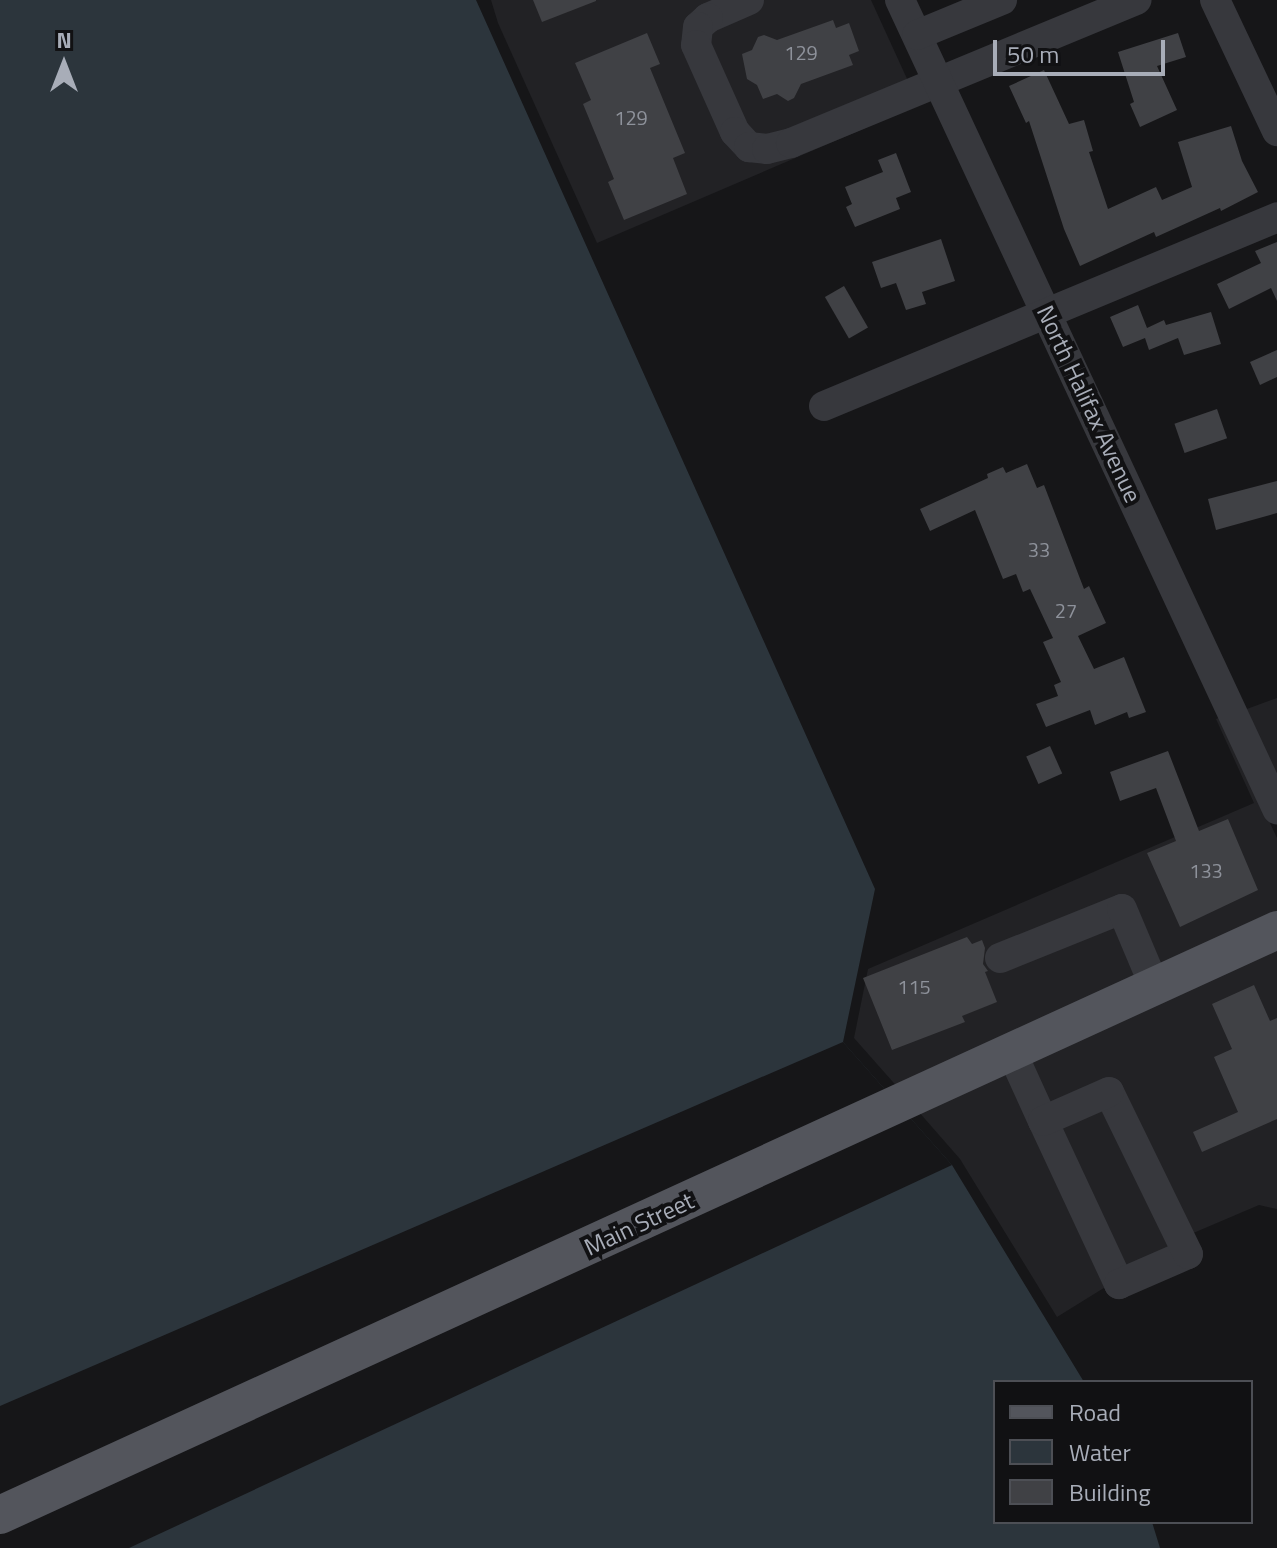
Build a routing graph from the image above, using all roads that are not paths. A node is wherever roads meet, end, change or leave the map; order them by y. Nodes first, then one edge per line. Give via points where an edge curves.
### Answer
1 (749, 0) edge
2 (900, 0) edge
3 (1002, 0) edge
4 (1137, 0) edge
5 (1215, 0) edge
6 (917, 35) junction
7 (937, 80) junction
8 (1277, 131) edge
9 (1277, 217) edge
10 (1048, 315) junction
11 (824, 406) dead end
12 (1277, 809) edge
13 (1277, 930) edge
14 (1000, 958) dead end
15 (1155, 987) junction
16 (1012, 1053) junction
17 (1043, 1121) junction
18 (0, 1515) edge

1 - 7 street via 708,18 698,27 696,45 735,132 749,147 791,143
2 - 6 street, North Halifax Avenue
3 - 6 street
4 - 7 street
5 - 8 street
6 - 7 street, North Halifax Avenue
7 - 10 street, North Halifax Avenue
9 - 10 street
10 - 11 street
10 - 12 street, North Halifax Avenue
13 - 15 main road, Main Street
14 - 15 street via 1122,909
15 - 16 main road, Main Street
16 - 17 street
16 - 18 main road, Main Street
17 - 17 street via 1119,1284 1188,1254 1109,1092

